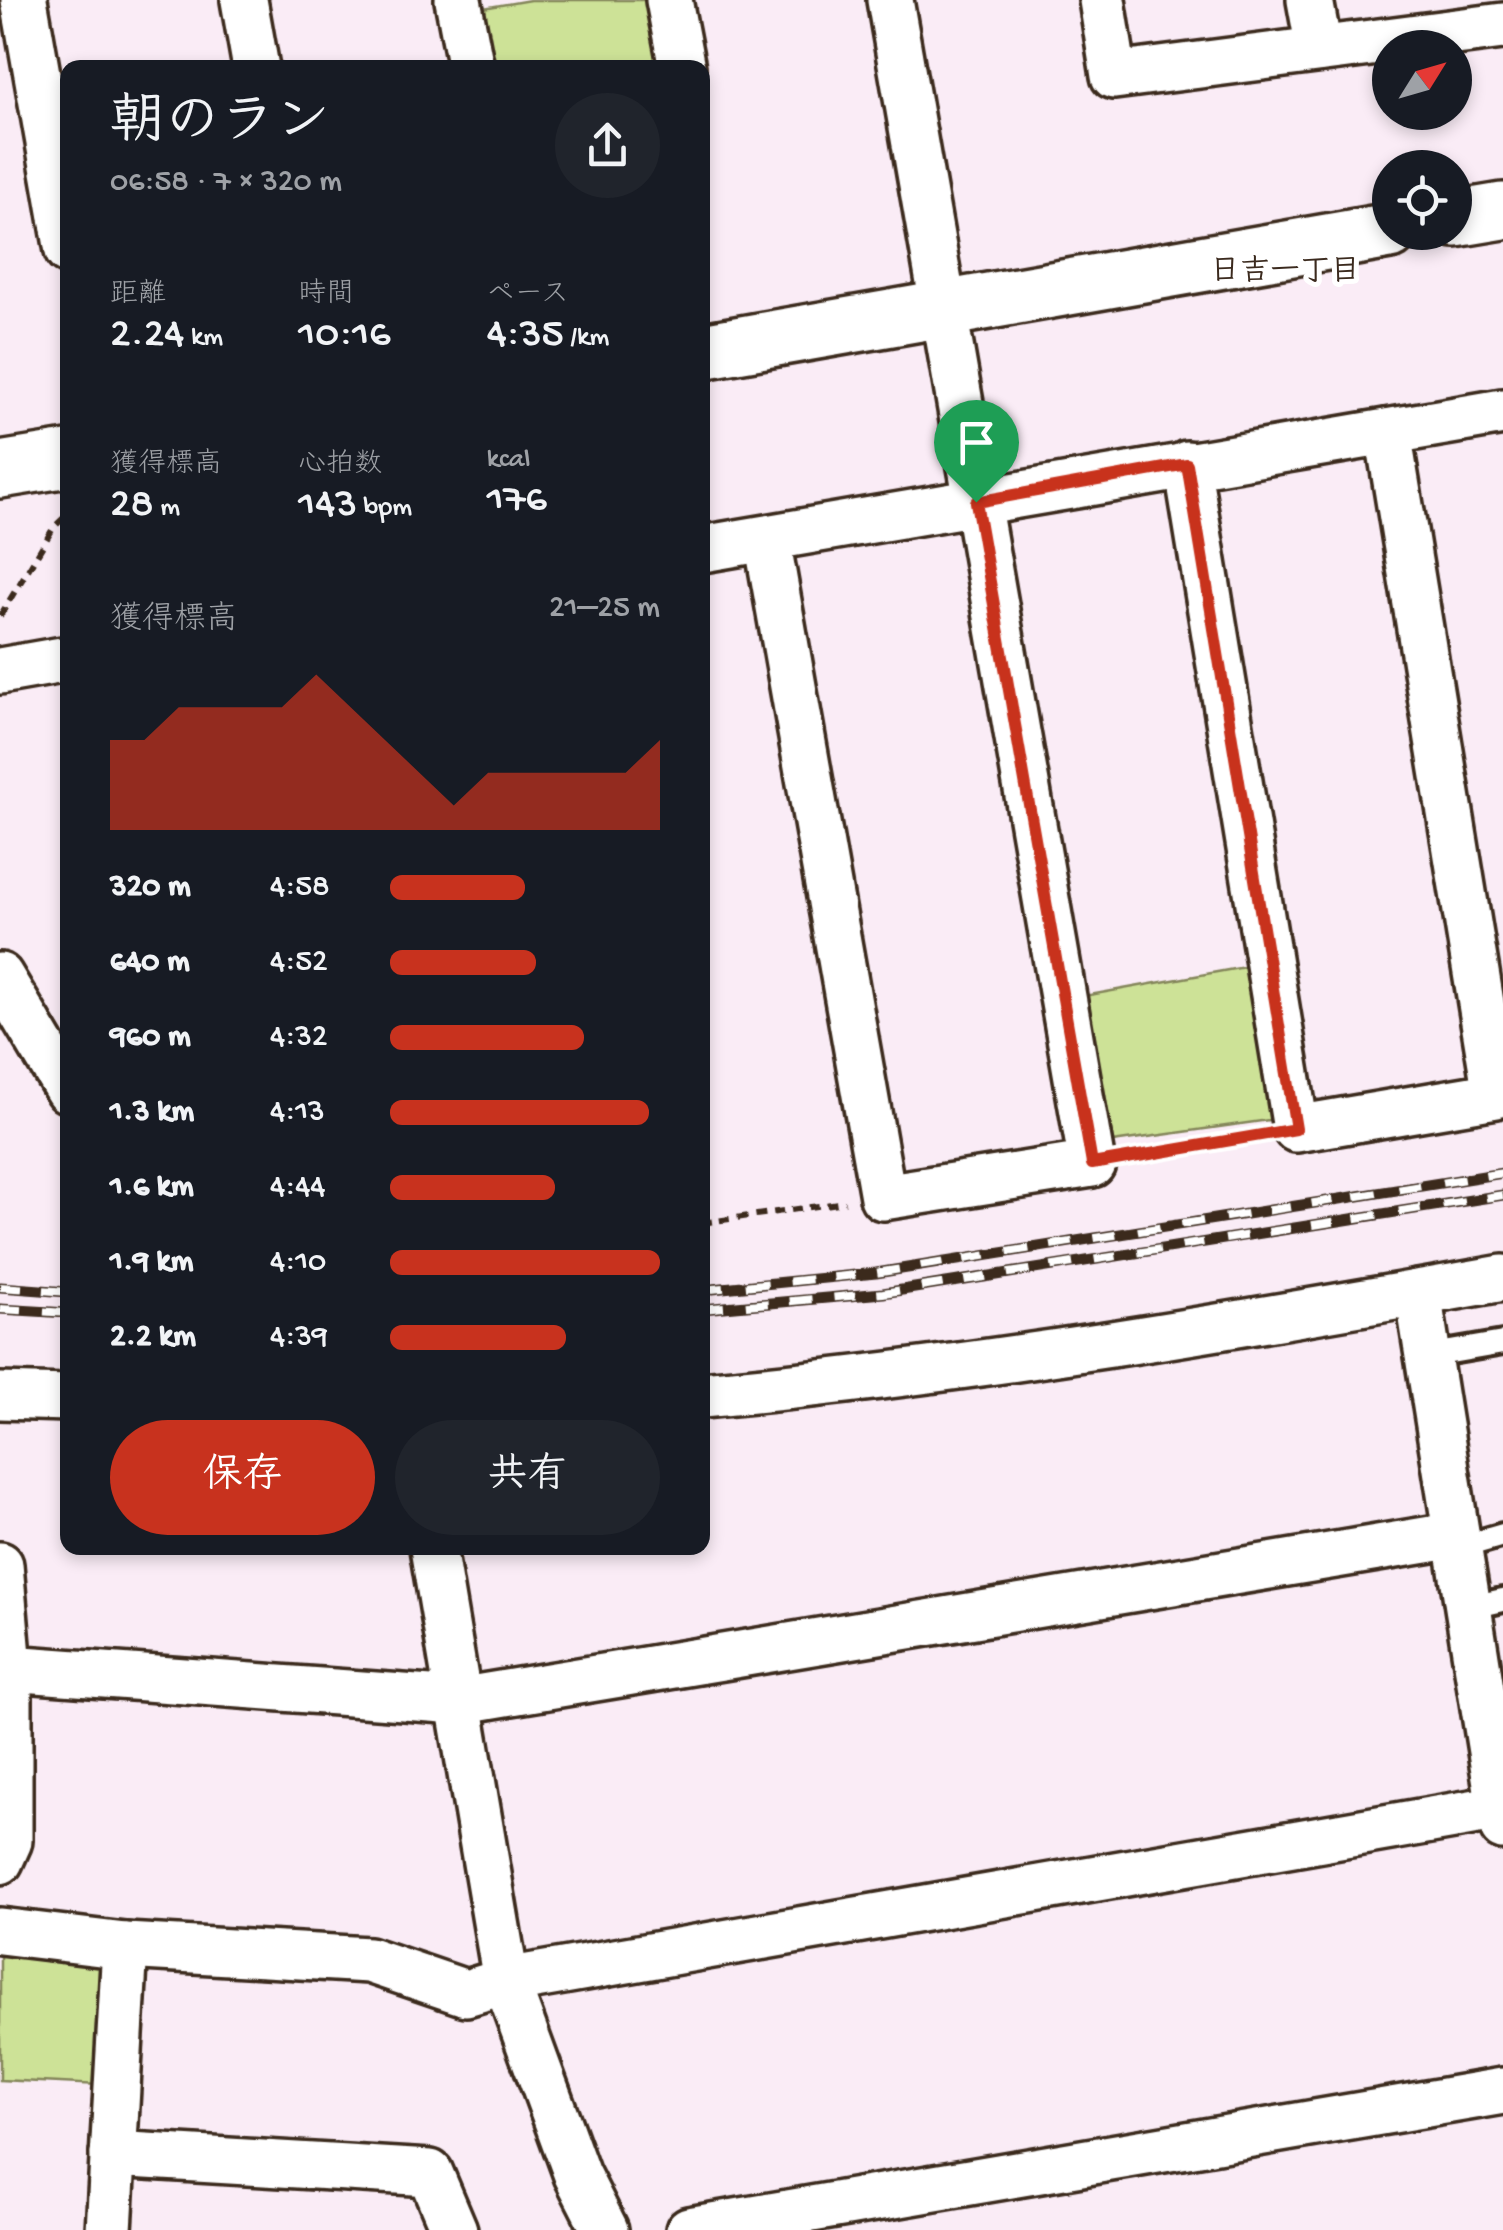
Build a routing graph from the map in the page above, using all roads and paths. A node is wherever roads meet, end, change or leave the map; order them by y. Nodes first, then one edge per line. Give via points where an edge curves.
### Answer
1 (24, 0) edge
2 (244, 0) edge
3 (458, 0) edge
4 (669, 0) edge
5 (890, 0) edge
6 (1102, 0) edge
7 (1310, 0) edge
8 (1503, 26) edge
9 (1319, 50) junction
10 (255, 60) edge
11 (469, 60) edge
12 (680, 60) edge
13 (60, 206) edge
14 (1503, 211) edge
15 (1472, 216) edge
16 (1372, 233) edge
17 (940, 310) junction
18 (710, 350) edge
19 (1503, 412) edge
20 (1388, 432) junction
21 (60, 460) edge
22 (1187, 464) junction
23 (0, 470) edge
24 (976, 502) junction
25 (60, 521) edge
26 (767, 539) junction
27 (710, 548) edge
28 (0, 616) edge
29 (60, 660) edge
30 (0, 671) edge
31 (0, 976) edge
32 (60, 1077) edge
33 (1296, 1129) junction
34 (1092, 1164) junction
35 (883, 1197) junction
36 (710, 1221) edge
37 (1503, 1278) edge
38 (1418, 1293) junction
39 (1503, 1343) edge
40 (1428, 1356) junction
41 (710, 1394) edge
42 (0, 1396) edge
43 (60, 1398) edge
44 (1503, 1535) edge
45 (1457, 1541) junction
46 (434, 1555) edge
47 (0, 1565) edge
48 (1485, 1604) edge
49 (8, 1668) junction
50 (458, 1701) junction
51 (1501, 1817) edge
52 (0, 1862) edge
53 (0, 1930) edge
54 (125, 1946) junction
55 (506, 1980) junction
56 (1503, 2091) edge
57 (113, 2154) junction
58 (109, 2230) edge
59 (454, 2230) edge
60 (605, 2230) edge
61 (689, 2230) edge

1 - 13 street
2 - 10 street
3 - 11 street
4 - 12 street
5 - 17 street
6 - 9 street via 1114,76
7 - 9 street
8 - 9 street
14 - 15 street
16 - 17 street
17 - 18 street
17 - 24 street
19 - 20 street
20 - 22 street
20 - 33 street via 1496,1095
21 - 23 street
22 - 24 street
22 - 33 street
24 - 26 street
24 - 34 street
25 - 28 path
26 - 27 street
26 - 35 street
29 - 30 street
31 - 32 street
33 - 34 path
34 - 35 street
35 - 36 path
37 - 38 street
38 - 40 street
38 - 41 street via 1056,1355
39 - 40 lane
40 - 45 street
42 - 43 street
44 - 45 lane
45 - 48 street
45 - 50 street
46 - 50 street
47 - 49 street
48 - 51 street
49 - 50 street
49 - 52 street via 9,1841
50 - 55 street
51 - 55 street
53 - 54 street
54 - 55 street via 370,1960 466,1994
54 - 57 street
55 - 60 street via 577,2175
56 - 61 street
57 - 58 street
57 - 59 street via 430,2173

